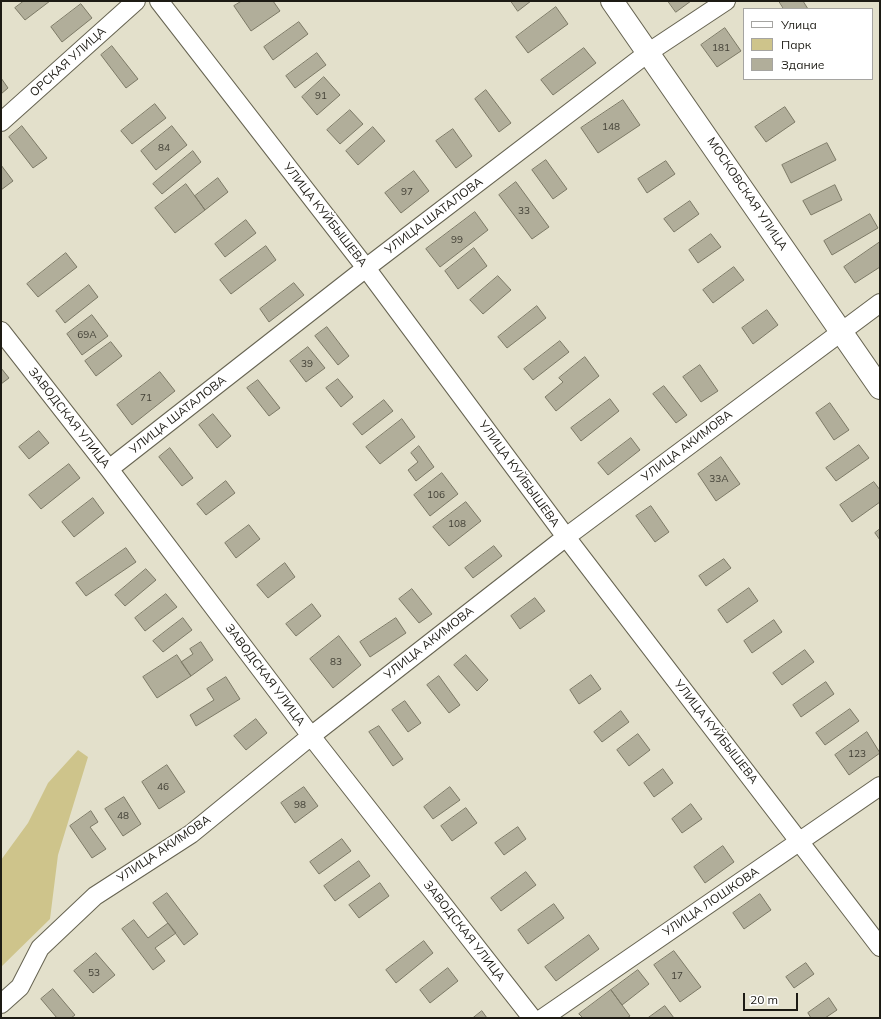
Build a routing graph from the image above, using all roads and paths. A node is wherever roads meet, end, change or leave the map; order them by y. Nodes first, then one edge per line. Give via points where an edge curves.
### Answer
1 (136, 1) edge
2 (159, 1) edge
3 (612, 1) edge
4 (726, 1) edge
5 (649, 52) junction
6 (1, 122) edge
7 (366, 268) junction
8 (880, 304) edge
9 (1, 331) edge
10 (841, 331) junction
11 (880, 388) edge
12 (109, 469) junction
13 (566, 537) junction
14 (311, 736) junction
15 (880, 786) edge
16 (800, 841) junction
17 (880, 947) edge
18 (1, 1004) edge
19 (532, 1018) edge
20 (543, 1018) edge

1 - 6 street, ОРСКАЯ УЛИЦА
2 - 7 street, УЛИЦА КУЙБЫШЕВА
3 - 5 street, МОСКОВСКАЯ УЛИЦА
4 - 5 street, УЛИЦА ШАТАЛОВА
5 - 7 street, УЛИЦА ШАТАЛОВА
5 - 10 street, МОСКОВСКАЯ УЛИЦА
7 - 12 street, УЛИЦА ШАТАЛОВА
7 - 13 street, УЛИЦА КУЙБЫШЕВА
8 - 10 street, УЛИЦА АКИМОВА
9 - 12 street, ЗАВОДСКАЯ УЛИЦА
10 - 11 street, МОСКОВСКАЯ УЛИЦА
10 - 13 street, УЛИЦА АКИМОВА
12 - 14 street, ЗАВОДСКАЯ УЛИЦА
13 - 14 street, УЛИЦА АКИМОВА
13 - 16 street, УЛИЦА КУЙБЫШЕВА
14 - 18 street, УЛИЦА АКИМОВА via 191,834 94,896 40,948 20,987
14 - 19 street, ЗАВОДСКАЯ УЛИЦА
15 - 16 street, УЛИЦА ЛОШКОВА
16 - 17 street, УЛИЦА КУЙБЫШЕВА
16 - 20 street, УЛИЦА ЛОШКОВА

